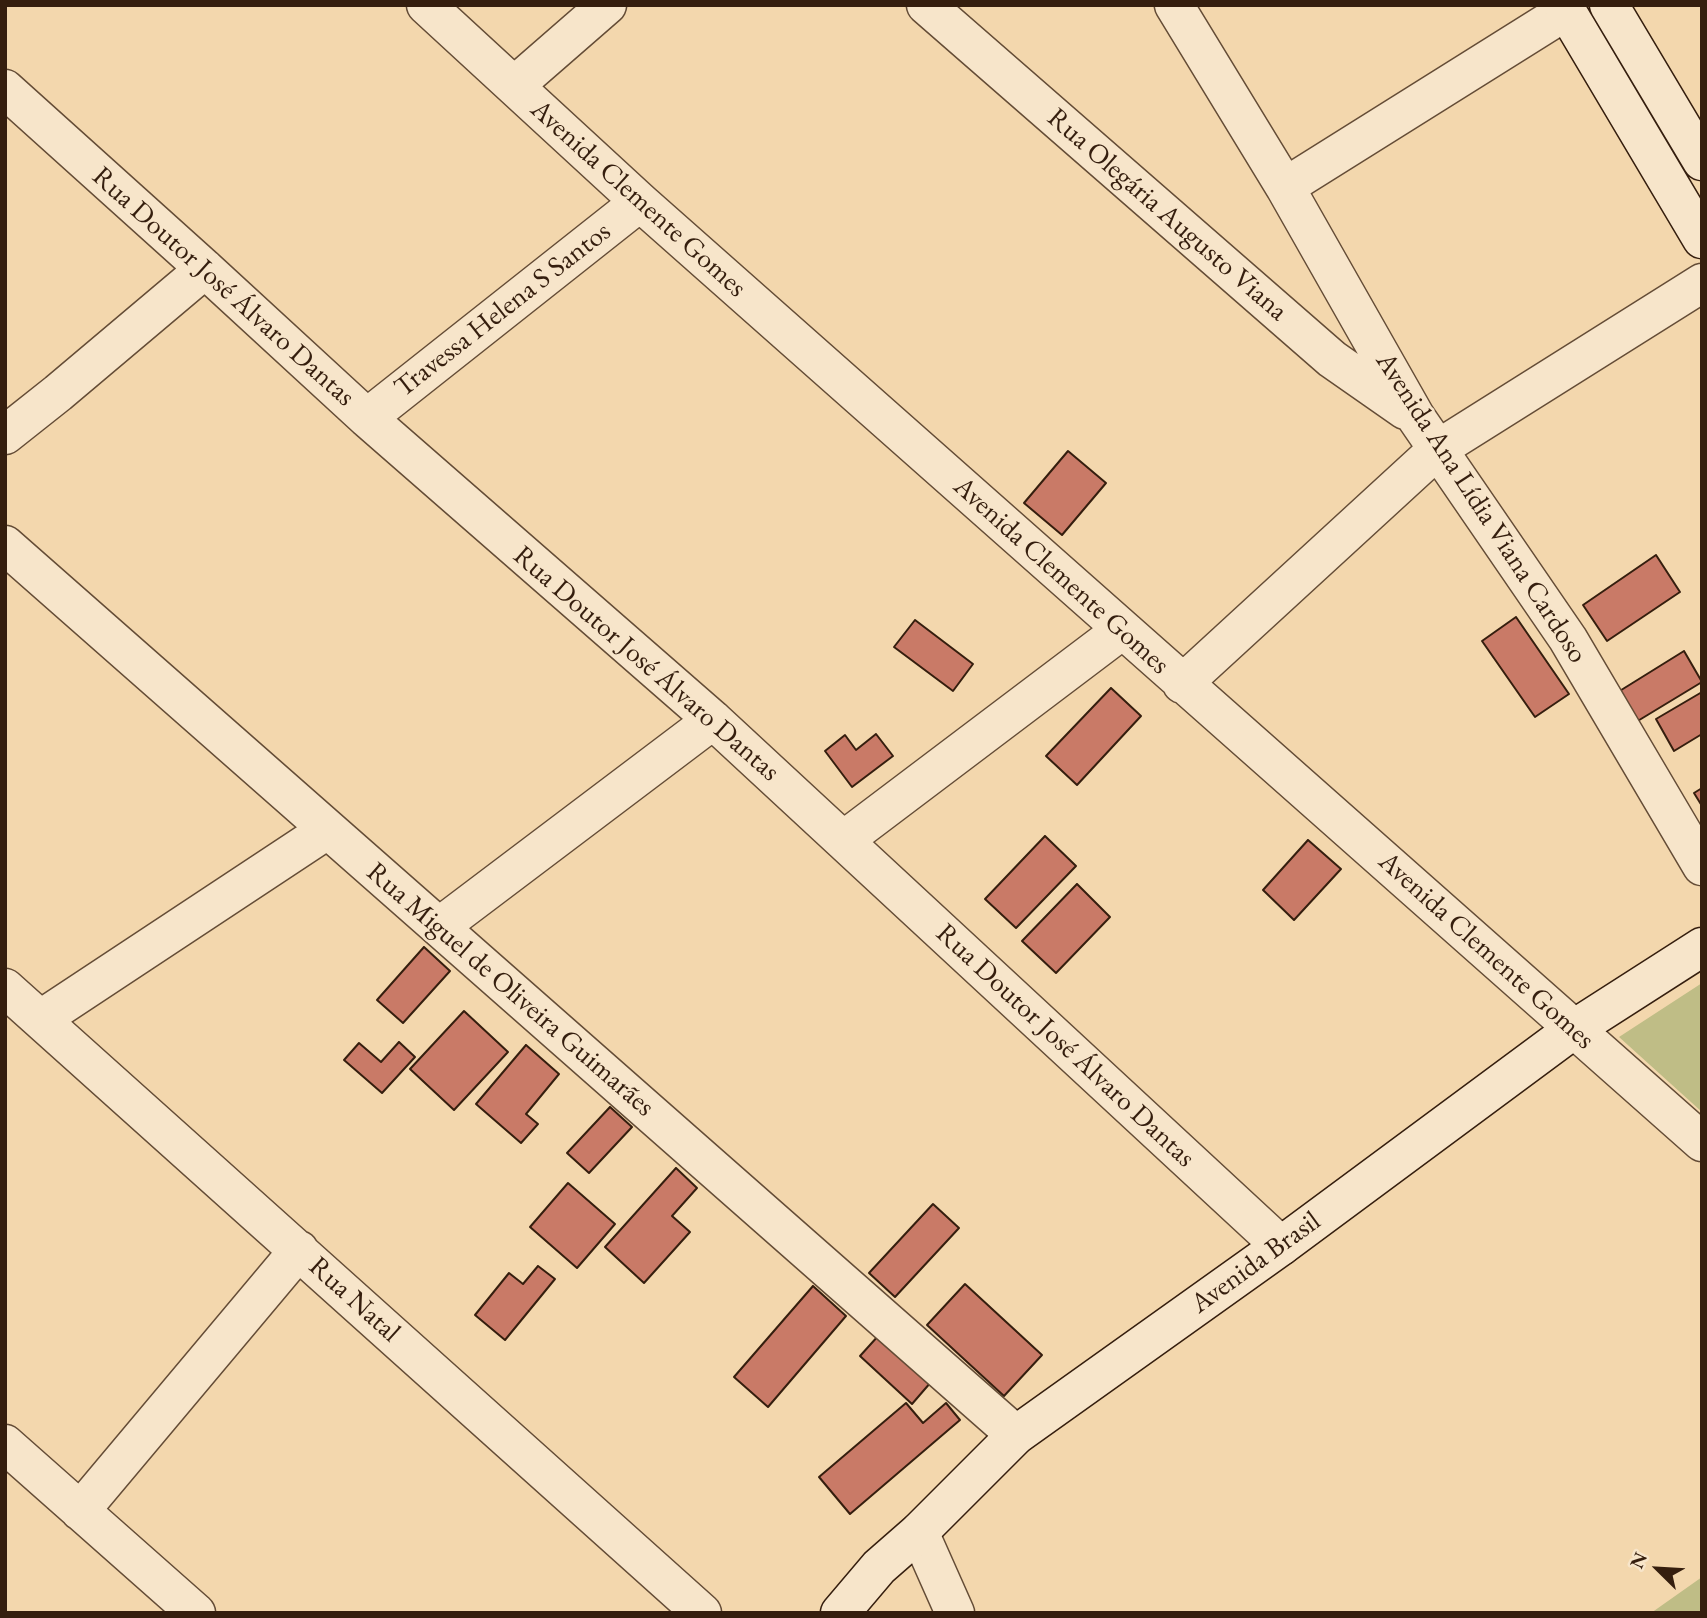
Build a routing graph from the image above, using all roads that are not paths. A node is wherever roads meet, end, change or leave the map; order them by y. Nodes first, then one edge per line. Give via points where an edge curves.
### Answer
1 (425, 5) edge
2 (607, 5) edge
3 (1174, 5) edge
4 (1609, 5) edge
5 (1565, 8) edge
6 (949, 11) edge
7 (514, 86) junction
8 (5, 89) edge
9 (1702, 161) edge
10 (1285, 187) junction
11 (640, 202) junction
12 (1702, 239) edge
13 (205, 269) junction
14 (1702, 283) edge
15 (1415, 416) junction
16 (367, 418) junction
17 (5, 435) edge
18 (1438, 449) junction
19 (5, 545) edge
20 (1122, 630) junction
21 (1182, 684) junction
22 (713, 720) junction
23 (327, 830) junction
24 (844, 840) junction
25 (1702, 866) edge
26 (439, 927) junction
27 (1702, 947) edge
28 (5, 988) edge
29 (41, 1019) junction
30 (1574, 1029) junction
31 (1702, 1142) edge
32 (1281, 1246) junction
33 (299, 1250) junction
34 (1016, 1435) junction
35 (5, 1444) edge
36 (80, 1511) junction
37 (919, 1532) junction
38 (196, 1613) edge
39 (702, 1613) edge
40 (840, 1613) edge
41 (955, 1613) edge

1 - 7 street, Avenida Clemente Gomes
2 - 7 street
3 - 10 street, Avenida Ana Lídia Viana Cardoso
4 - 9 street
5 - 10 street
5 - 12 street
6 - 15 street, Rua Olegária Augusto Viana via 1332,359
7 - 11 street, Avenida Clemente Gomes
8 - 13 street, Rua Doutor José Álvaro Dantas
10 - 15 street, Avenida Ana Lídia Viana Cardoso
11 - 16 street, Travessa Helena S Santos
11 - 20 street, Avenida Clemente Gomes
13 - 16 street, Rua Doutor José Álvaro Dantas
13 - 17 street
14 - 18 street
15 - 18 street, Avenida Ana Lídia Viana Cardoso
16 - 22 street, Rua Doutor José Álvaro Dantas
18 - 21 street
18 - 25 street, Avenida Ana Lídia Viana Cardoso via 1568,639
19 - 23 street, Rua Miguel de Oliveira Guimarães
20 - 21 street, Avenida Clemente Gomes
20 - 24 street
21 - 30 street, Avenida Clemente Gomes
22 - 24 street, Rua Doutor José Álvaro Dantas
22 - 26 street
23 - 26 street, Rua Miguel de Oliveira Guimarães
23 - 29 street
24 - 32 street, Rua Doutor José Álvaro Dantas
26 - 34 street, Rua Miguel de Oliveira Guimarães
27 - 30 street, Avenida Brasil
28 - 29 street, Rua Natal
29 - 33 street, Rua Natal
30 - 31 street, Avenida Clemente Gomes
30 - 32 street, Avenida Brasil
32 - 34 street, Avenida Brasil
33 - 36 street
33 - 39 street, Rua Natal
34 - 37 street, Avenida Brasil
35 - 36 street
36 - 38 street
37 - 40 street, Avenida Brasil via 879,1567
37 - 41 street

